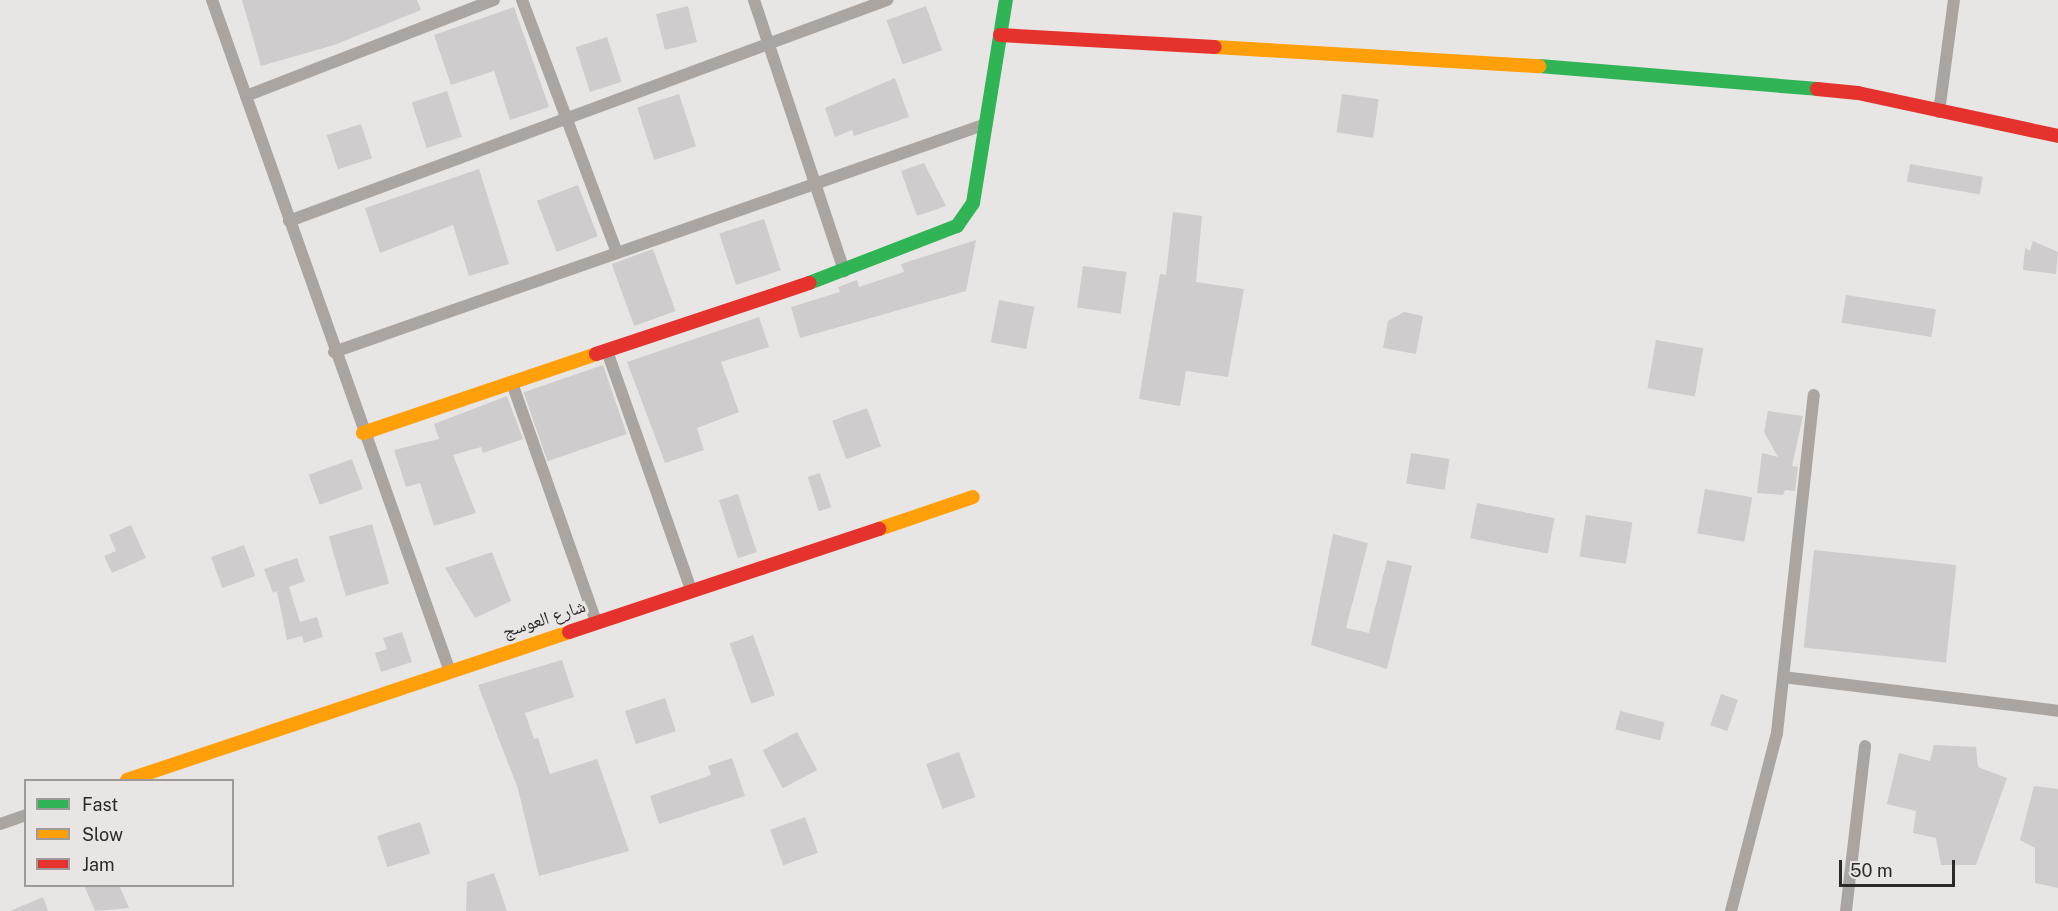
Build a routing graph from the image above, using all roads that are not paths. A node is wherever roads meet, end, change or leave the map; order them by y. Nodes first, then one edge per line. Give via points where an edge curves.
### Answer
1 (212, 0) edge
2 (494, 0) edge
3 (522, 0) edge
4 (754, 0) edge
5 (887, 0) edge
6 (1006, 0) edge
7 (1954, 0) edge
8 (1000, 35) junction
9 (769, 44) junction
10 (246, 96) junction
11 (1939, 112) junction
12 (568, 118) junction
13 (986, 124) junction
14 (2058, 136) edge
15 (815, 184) junction
16 (289, 221) junction
17 (617, 253) junction
18 (844, 271) junction
19 (607, 351) junction
20 (334, 352) junction
21 (512, 383) junction
22 (1814, 394) dead end
23 (363, 434) junction
24 (973, 497) dead end
25 (691, 589) junction
26 (596, 621) junction
27 (448, 669) junction
28 (1783, 677) junction
29 (2058, 711) edge
30 (1865, 746) dead end
31 (131, 779) edge
32 (24, 817) edge
33 (0, 824) edge
34 (1731, 911) edge
35 (1846, 911) edge

1 - 10 street
2 - 10 street
3 - 12 street
4 - 9 street
5 - 9 street
6 - 8 street
7 - 11 street
8 - 11 street via 1531,65 1858,93
8 - 13 street
9 - 12 street
9 - 15 street
10 - 16 street
11 - 14 street
12 - 16 street
12 - 17 street
13 - 15 street
13 - 18 street via 968,216 927,242
15 - 17 street
15 - 18 street
16 - 20 street
17 - 20 street
18 - 19 street
19 - 21 street
19 - 25 street
20 - 23 street
21 - 23 street
21 - 26 street
22 - 28 street
23 - 27 street
24 - 25 street, شارع العوسج
25 - 26 street, شارع العوسج
26 - 27 street, شارع العوسج
27 - 31 street, شارع العوسج
28 - 29 street
28 - 34 street via 1772,766
30 - 35 street
32 - 33 street

